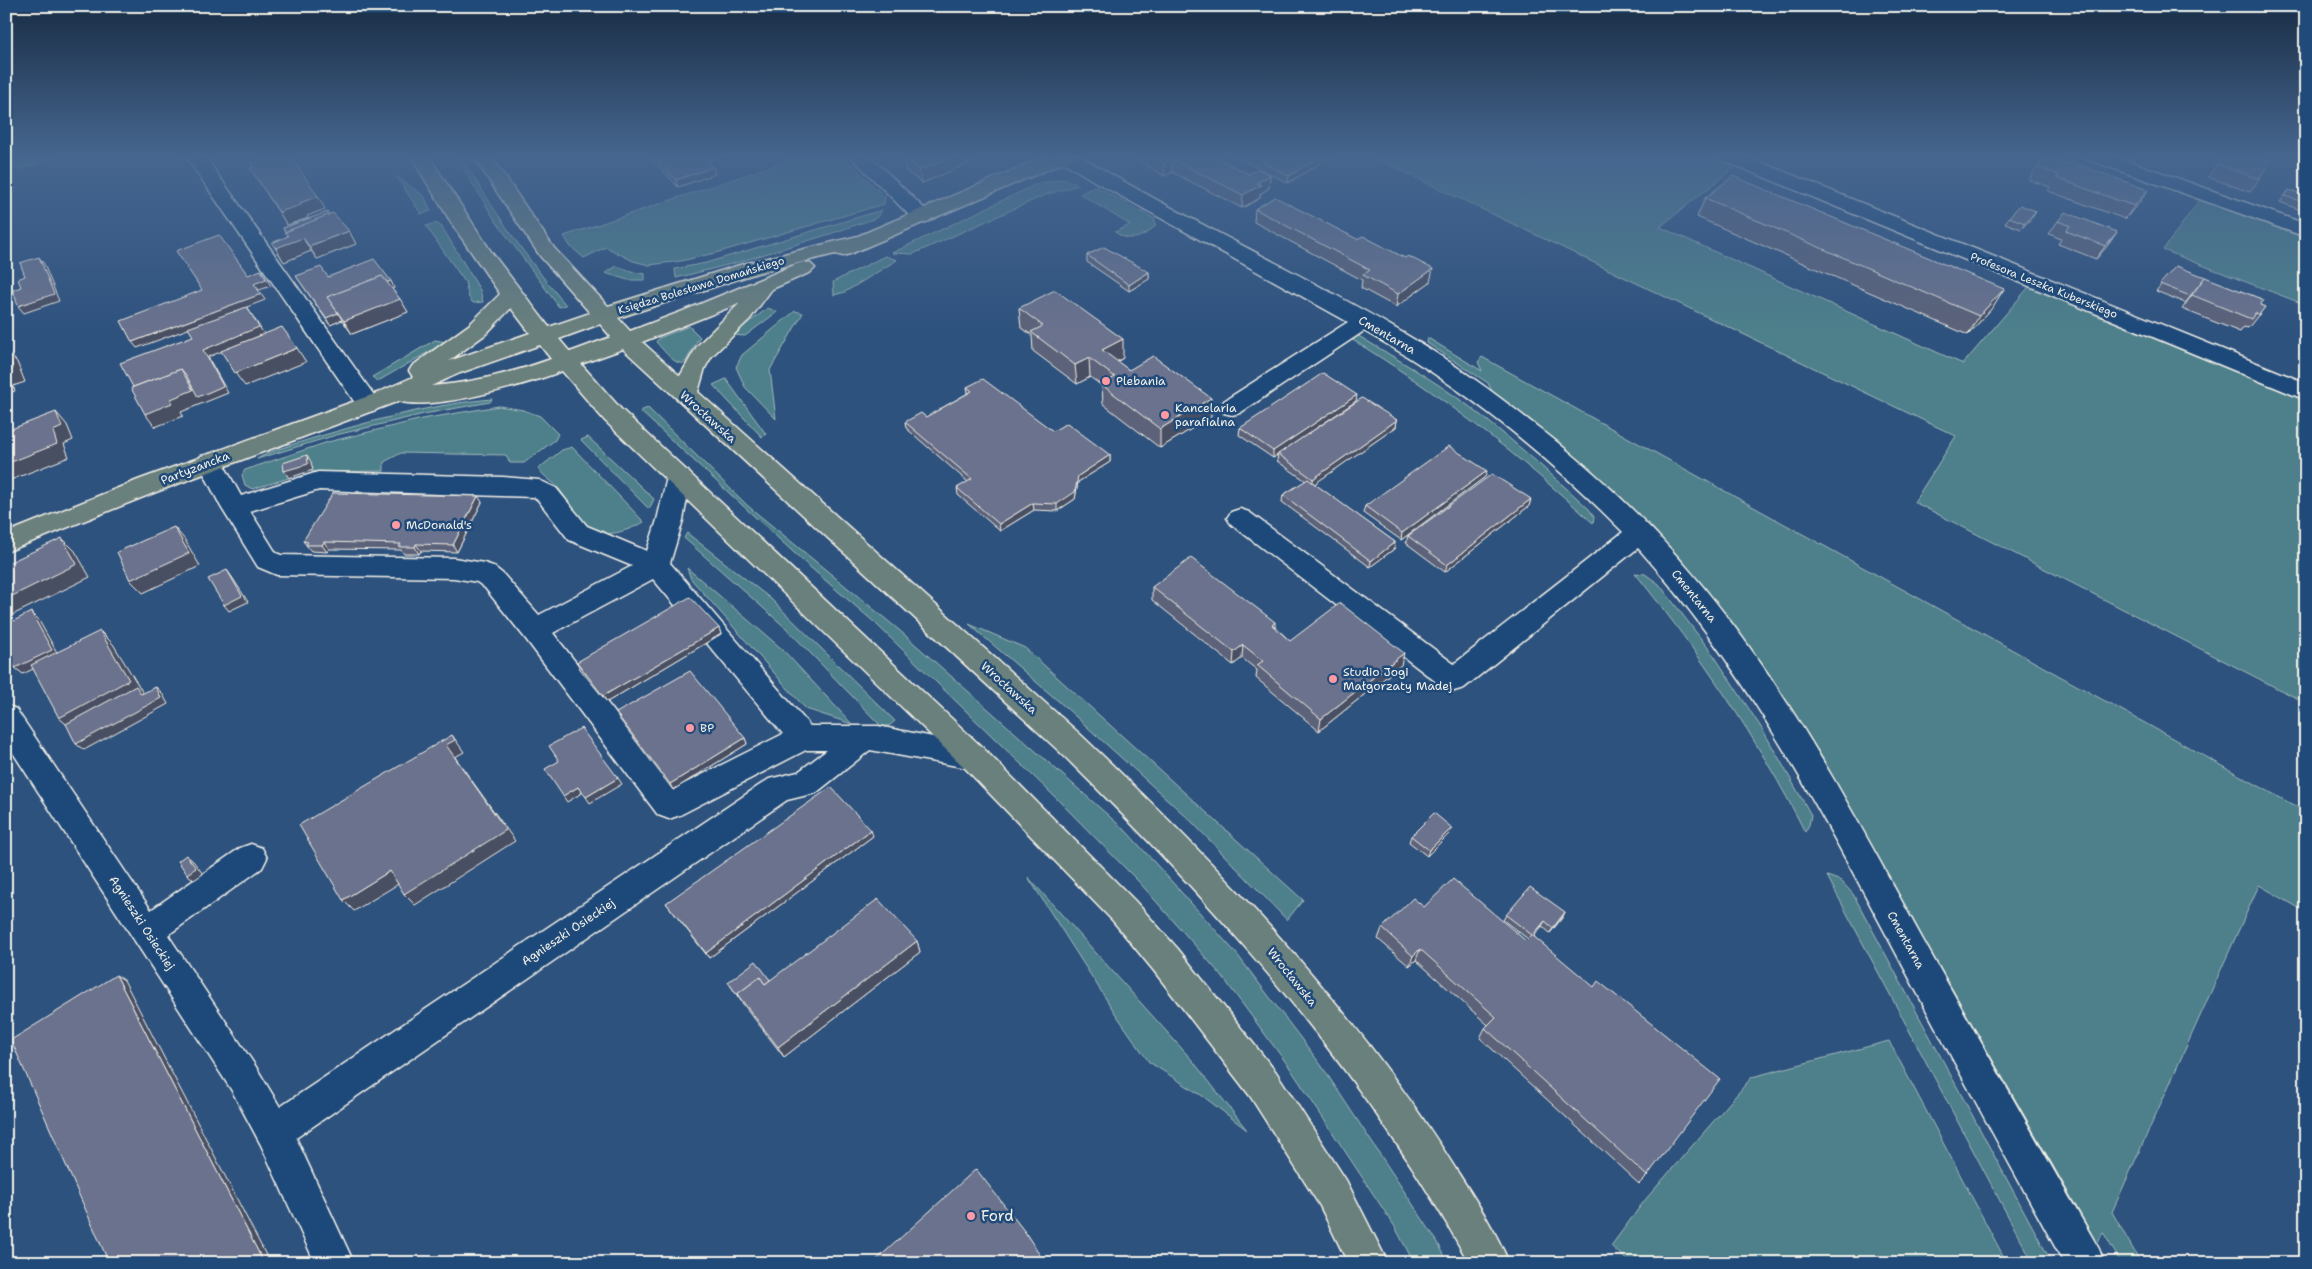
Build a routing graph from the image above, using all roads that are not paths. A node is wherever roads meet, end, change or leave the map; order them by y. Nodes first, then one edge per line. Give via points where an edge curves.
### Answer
1 (238, 214) edge
2 (455, 214) edge
3 (523, 214) edge
4 (919, 214) edge
5 (928, 214) edge
6 (1172, 214) edge
7 (1872, 214) edge
8 (2259, 214) edge
9 (922, 217) junction
10 (2306, 231) edge
11 (859, 242) junction
12 (765, 286) junction
13 (511, 295) junction
14 (602, 315) junction
15 (1364, 321) junction
16 (543, 336) junction
17 (625, 339) junction
18 (563, 361) junction
19 (2306, 392) edge
20 (685, 395) junction
21 (376, 401) junction
22 (1232, 407) dead end
23 (210, 462) junction
24 (679, 477) junction
25 (234, 507) junction
26 (1240, 518) dead end
27 (1639, 532) junction
28 (6, 543) edge
29 (656, 565) junction
30 (535, 630) junction
31 (6, 717) edge
32 (803, 738) junction
33 (864, 738) junction
34 (973, 757) junction
35 (251, 858) dead end
36 (147, 931) junction
37 (274, 1132) junction
38 (335, 1263) edge
39 (1369, 1263) edge
40 (1490, 1263) edge
41 (2085, 1263) edge

1 - 21 street
2 - 13 main road
3 - 14 main road, Wrocławska via 548,252
4 - 9 street
5 - 9 main road, Księdza Bolesława Domańskiego
6 - 15 street, Cmentarna
7 - 19 street, Profesora Leszka Kuberskiego
8 - 10 street
9 - 11 main road, Księdza Bolesława Domańskiego
11 - 12 main road, Księdza Bolesława Domańskiego
11 - 14 main road, Księdza Bolesława Domańskiego via 750,268
12 - 17 main road, Księdza Bolesława Domańskiego
12 - 20 main road via 740,317 703,350
13 - 16 main road
13 - 21 main road via 478,329
14 - 16 main road, Księdza Bolesława Domańskiego
14 - 17 main road, Wrocławska
15 - 22 street
15 - 27 street, Cmentarna via 1441,367 1501,409 1560,456
16 - 18 main road
16 - 21 main road, Partyzancka via 452,368
17 - 18 main road, Księdza Bolesława Domańskiego
17 - 20 main road, Wrocławska
18 - 21 main road, Partyzancka via 520,378 457,392
18 - 24 main road via 613,415
20 - 40 main road, Wrocławska via 1071,744 1203,877 1293,976 1397,1111
21 - 23 main road, Partyzancka
23 - 25 street
23 - 28 main road, Partyzancka
24 - 29 street
24 - 34 main road
25 - 29 street via 318,481 539,489 547,494 578,533
25 - 30 street via 271,563 470,569 484,573 494,581
26 - 27 street via 1454,680
27 - 41 street, Cmentarna via 1727,637 1835,808
29 - 30 street
29 - 32 street
30 - 32 street via 669,806
31 - 36 street, Agnieszki Osieckiej
32 - 33 street
33 - 34 street
33 - 37 street, Agnieszki Osieckiej via 806,784 780,788
34 - 39 main road via 1124,911 1166,960 1263,1084 1333,1193
35 - 36 street
36 - 37 street, Agnieszki Osieckiej via 244,1079
37 - 38 street, Agnieszki Osieckiej

